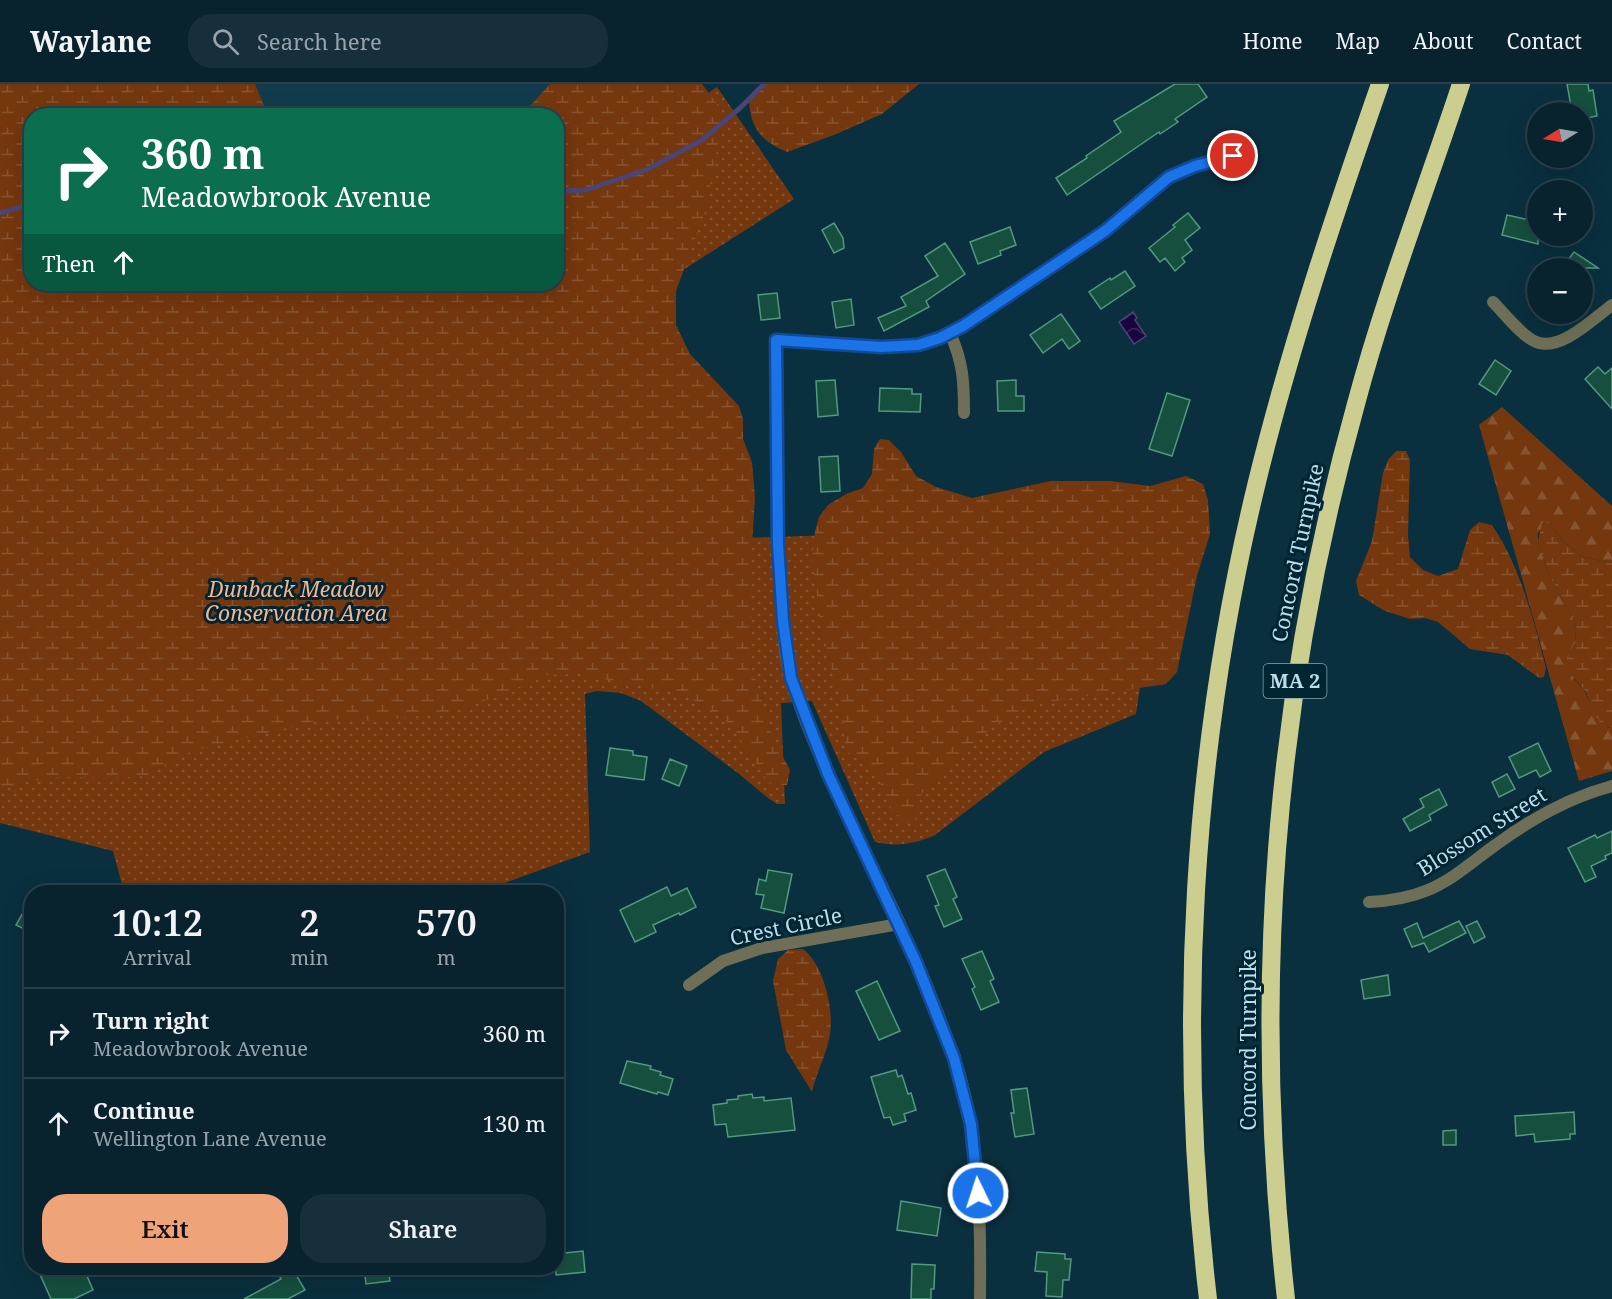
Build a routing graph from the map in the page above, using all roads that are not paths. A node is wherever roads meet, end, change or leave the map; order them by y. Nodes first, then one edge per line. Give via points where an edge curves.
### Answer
1 (1380, 84) edge
2 (1461, 84) edge
3 (1233, 156) dead end
4 (1493, 302) dead end
5 (1612, 305) edge
6 (950, 333) junction
7 (964, 413) dead end
8 (1612, 786) edge
9 (1370, 903) dead end
10 (899, 924) junction
11 (689, 985) dead end
12 (980, 1299) edge
13 (1208, 1299) edge
14 (1286, 1299) edge

1 - 13 highway via 1318,263 1274,415 1243,542 1214,709 1201,818 1193,996 1195,1135
2 - 14 highway, Concord Turnpike / MA 2 via 1355,405 1316,566 1292,703 1277,842 1270,1001 1273,1140
3 - 6 street via 1169,177 1105,231
4 - 5 street via 1529,338 1548,345 1564,340
6 - 7 street via 960,356
6 - 10 street via 918,345 881,347 776,340 778,544 791,678 828,774
8 - 9 street, Blossom Street via 1578,798 1530,823 1427,891
10 - 11 street, Crest Circle via 762,948 723,961
10 - 12 street via 954,1058 971,1124 981,1240

